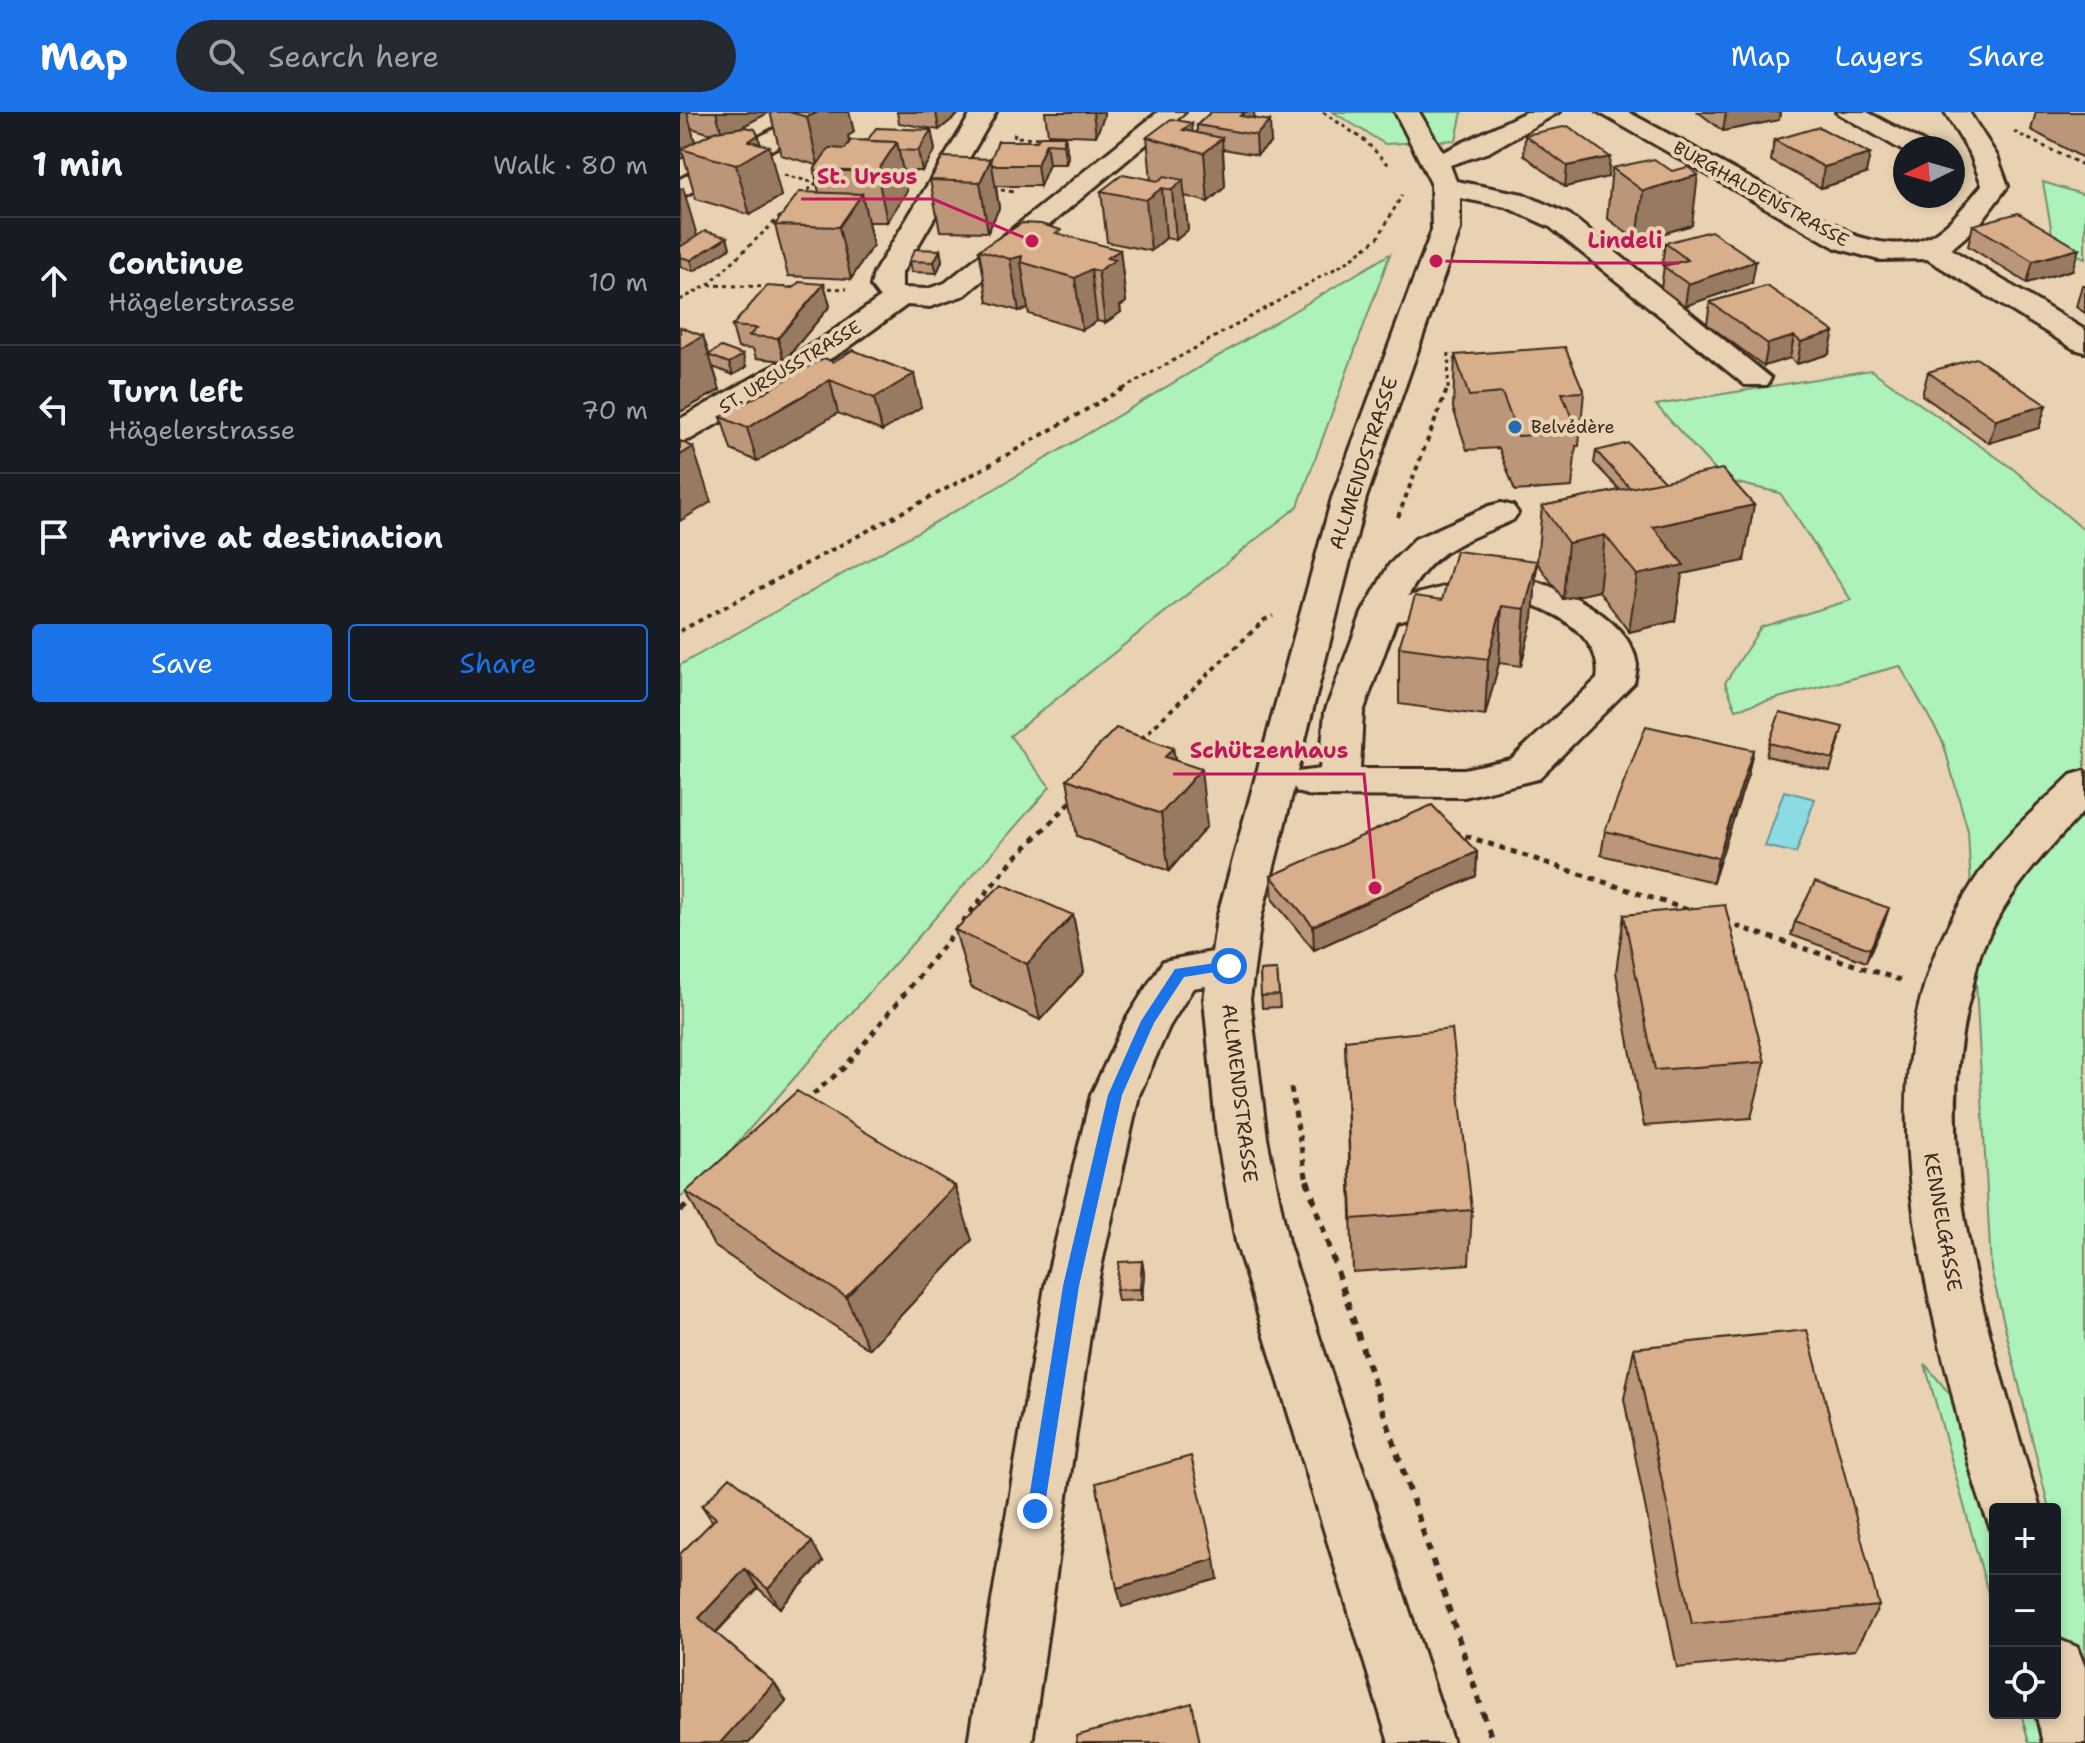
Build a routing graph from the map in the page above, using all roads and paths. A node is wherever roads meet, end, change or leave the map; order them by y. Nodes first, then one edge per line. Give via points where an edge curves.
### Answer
1 (825, 112) edge
2 (984, 112) edge
3 (1173, 112) edge
4 (1323, 112) edge
5 (1407, 112) edge
6 (1547, 112) edge
7 (1610, 112) edge
8 (1848, 112) edge
9 (1957, 112) edge
10 (2006, 128) dead end
11 (1893, 136) edge
12 (1017, 137) edge
13 (1047, 138) edge
14 (1436, 161) junction
15 (2085, 166) edge
16 (1393, 169) dead end
17 (777, 173) dead end
18 (1967, 173) dead end
19 (1406, 184) dead end
20 (1995, 186) junction
21 (992, 189) edge
22 (680, 190) edge
23 (1006, 191) edge
24 (1449, 198) junction
25 (1933, 250) junction
26 (708, 285) junction
27 (857, 289) dead end
28 (898, 298) junction
29 (680, 300) edge
30 (2085, 343) edge
31 (1756, 378) dead end
32 (1448, 392) dead end
33 (680, 432) edge
34 (1501, 513) dead end
35 (1427, 546) junction
36 (1319, 607) junction
37 (1380, 613) junction
38 (680, 631) edge
39 (1139, 741) edge
40 (1277, 781) junction
41 (1339, 783) junction
42 (2085, 785) edge
43 (1082, 790) edge
44 (1451, 831) edge
45 (1705, 916) edge
46 (1720, 921) edge
47 (1229, 966) junction
48 (1944, 995) junction
49 (1290, 1079) dead end
50 (801, 1105) edge
51 (700, 1193) edge
52 (680, 1211) edge
53 (2009, 1503) edge
54 (2061, 1691) edge
55 (1000, 1743) edge
56 (1421, 1743) edge
57 (1493, 1743) edge
58 (2075, 1743) edge

1 - 22 street
2 - 28 street via 888,273 885,286
3 - 28 street via 955,289 930,298
4 - 16 path via 1364,140
5 - 14 street
6 - 14 street via 1475,151
7 - 25 street, BURGHALDENSTRASSE via 1846,242 1879,252
8 - 11 street
9 - 20 street
10 - 15 path
12 - 13 path
14 - 24 street
17 - 26 path via 816,183
18 - 20 street
19 - 38 path via 1378,238 1347,262 970,476
20 - 25 street via 1968,220
21 - 23 path
24 - 31 street via 1499,196 1560,221
24 - 36 street, ALLMENDSTRASSE via 1443,242 1354,482
25 - 30 street
26 - 27 path
26 - 29 path
28 - 33 street, ST. URSUSSTRASSE via 834,344
32 - 35 path via 1388,541
34 - 35 street
35 - 37 street via 1407,565
36 - 39 path via 1289,609 1264,620
36 - 40 street, ALLMENDSTRASSE
37 - 41 street via 1344,712
37 - 41 street via 1501,587 1542,597 1580,616 1620,656 1620,671 1615,683 1524,769 1464,783
40 - 41 street
40 - 47 street, ALLMENDSTRASSE
42 - 48 street, KENNELGASSE via 2053,812 1993,884 1969,926
43 - 50 path via 1011,862 846,1066
44 - 45 path
46 - 48 path
47 - 55 street via 1179,973 1148,1021 1115,1095 1071,1286
47 - 56 street, ALLMENDSTRASSE via 1230,1045 1262,1242
48 - 53 street, KENNELGASSE via 1928,1094 1933,1187 1956,1300
49 - 57 path via 1308,1188
51 - 52 path
54 - 58 street

